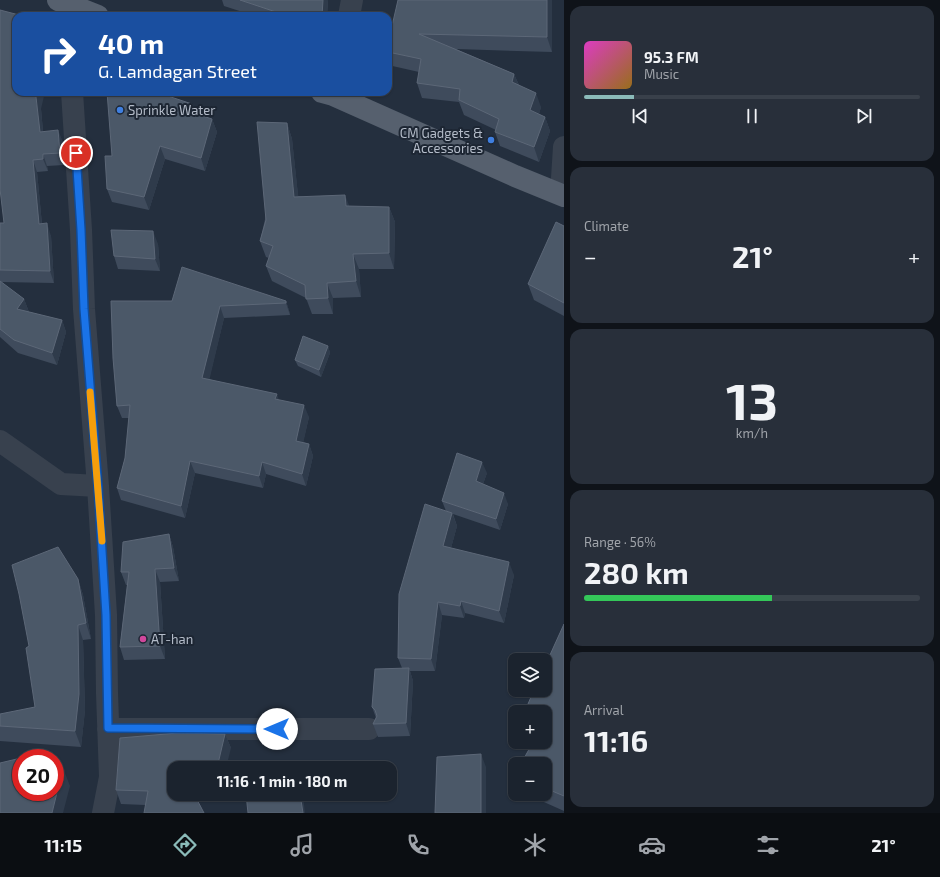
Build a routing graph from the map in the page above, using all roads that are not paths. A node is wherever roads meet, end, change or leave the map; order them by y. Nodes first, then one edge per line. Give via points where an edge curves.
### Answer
1 (352, 0) edge
2 (350, 12) edge
3 (72, 96) edge
4 (337, 96) edge
5 (564, 147) edge
6 (562, 195) edge
7 (0, 441) edge
8 (98, 486) junction
9 (108, 728) junction
10 (369, 729) dead end
11 (103, 813) edge

1 - 2 street
3 - 8 street via 84,316
4 - 6 main road
5 - 6 street
7 - 8 street via 61,484
8 - 9 street via 106,615
9 - 10 street
9 - 11 street via 110,777

